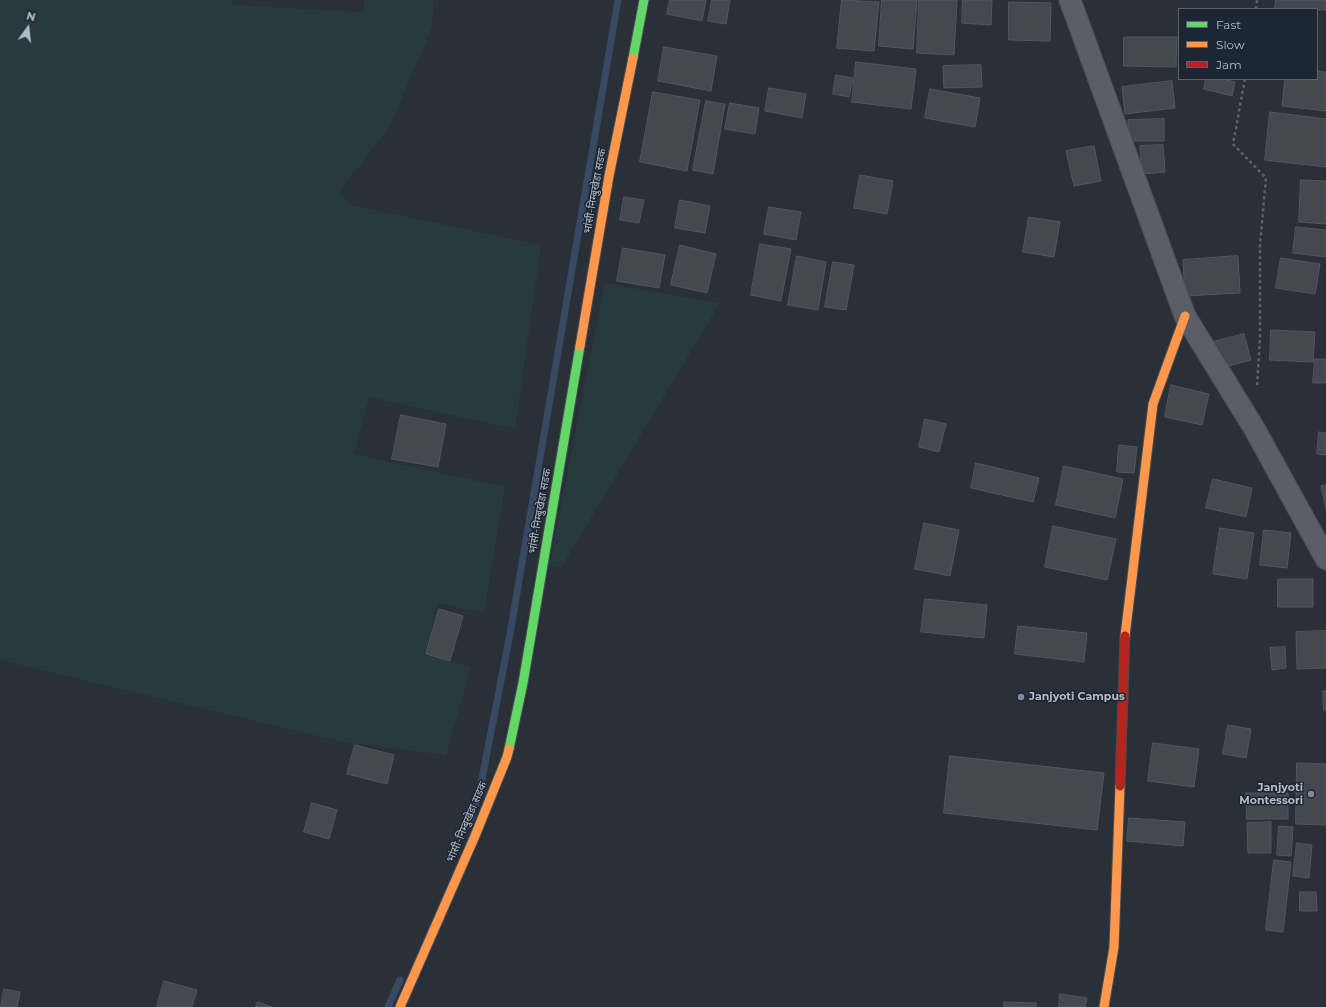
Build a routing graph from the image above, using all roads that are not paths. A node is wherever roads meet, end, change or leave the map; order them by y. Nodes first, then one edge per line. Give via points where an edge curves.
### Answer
1 (644, 0) edge
2 (1070, 0) edge
3 (1185, 316) junction
4 (1326, 559) edge
5 (400, 1007) edge
6 (1104, 1007) edge

1 - 5 street, भांसी-निम्बुखेडा सडक via 609,176 524,683 507,757
2 - 3 street
3 - 4 street via 1254,428
3 - 6 street via 1153,404 1126,629 1114,947

